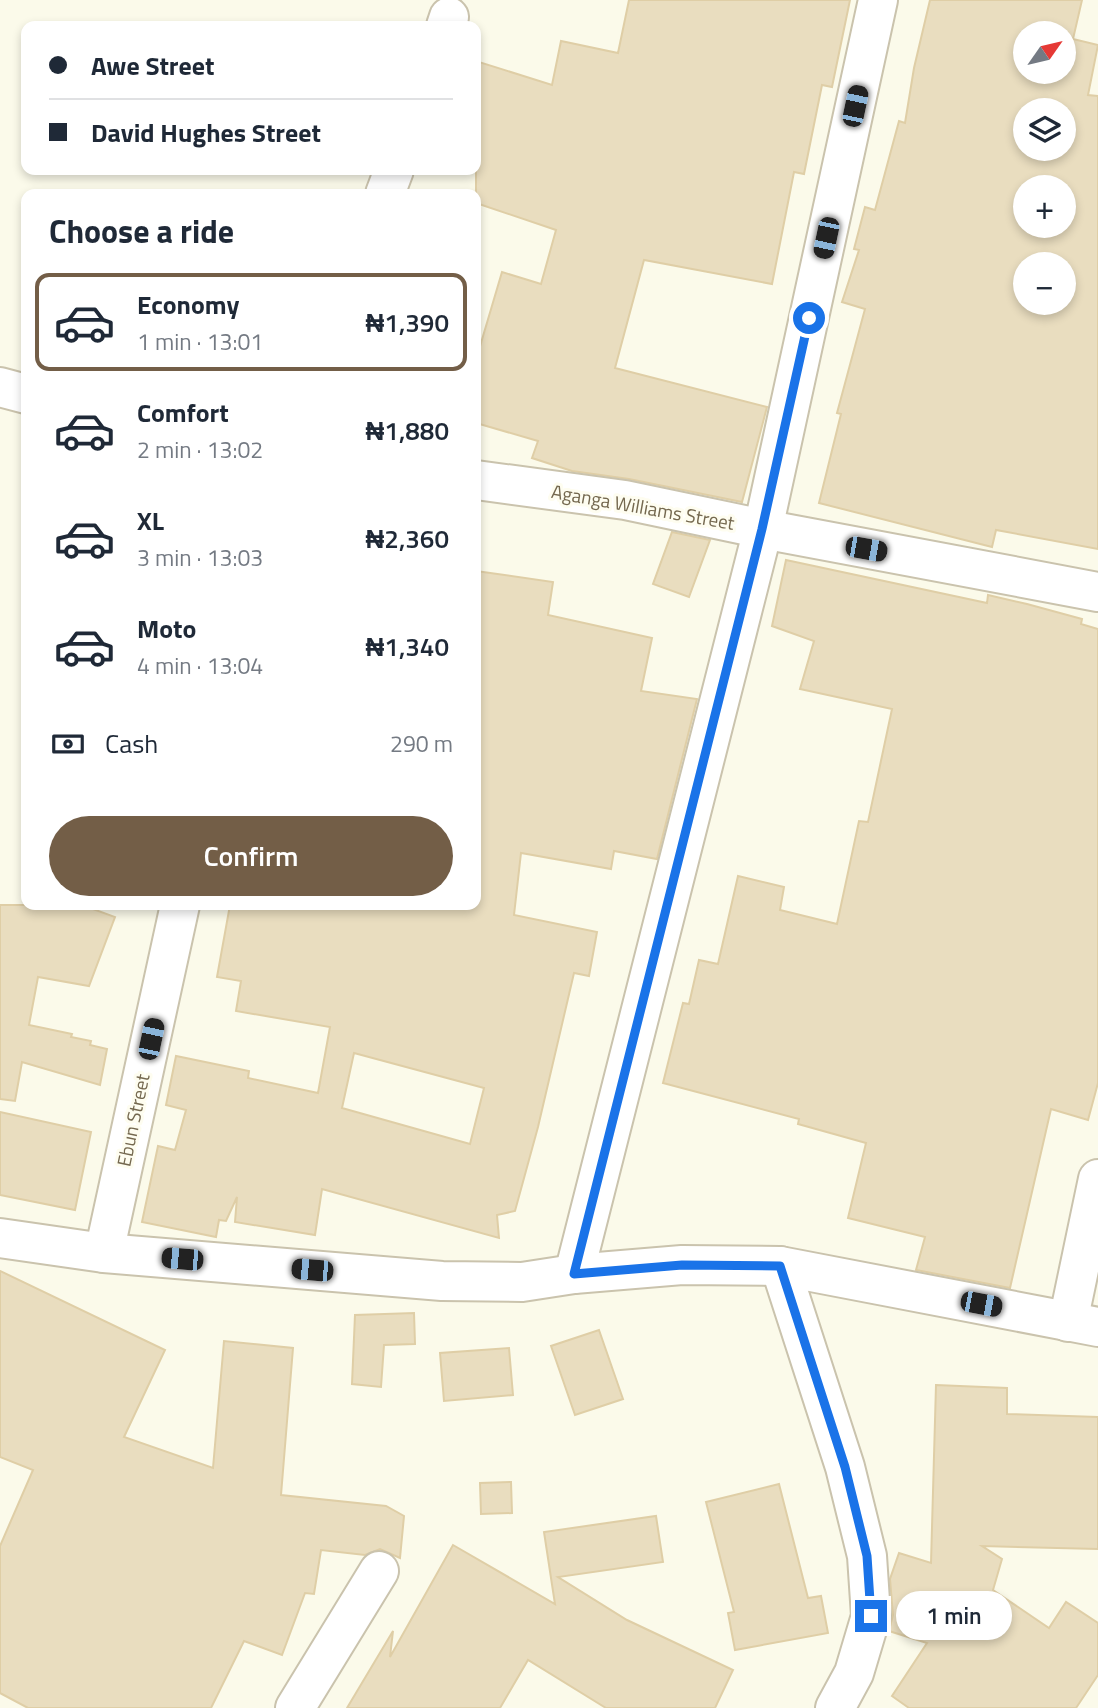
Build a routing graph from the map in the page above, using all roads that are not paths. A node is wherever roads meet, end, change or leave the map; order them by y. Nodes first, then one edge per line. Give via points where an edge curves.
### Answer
1 (878, 0) edge
2 (0, 387) edge
3 (21, 393) edge
4 (481, 481) edge
5 (762, 529) junction
6 (1098, 592) edge
7 (179, 910) edge
8 (1098, 1179) edge
9 (0, 1238) edge
10 (104, 1253) junction
11 (780, 1266) junction
12 (574, 1274) junction
13 (1083, 1325) edge
14 (379, 1571) dead end
15 (295, 1708) edge
16 (835, 1708) edge

1 - 5 street
2 - 3 street
4 - 5 street, Aganga Williams Street via 625,500
5 - 6 street, Aganga Williams Street
5 - 12 street
7 - 10 street, Ebun Street
8 - 13 street
9 - 10 street
10 - 12 street via 442,1281 522,1282
11 - 12 street via 682,1265
11 - 13 street
11 - 16 street via 845,1467 867,1556 871,1616 854,1673
14 - 15 street

